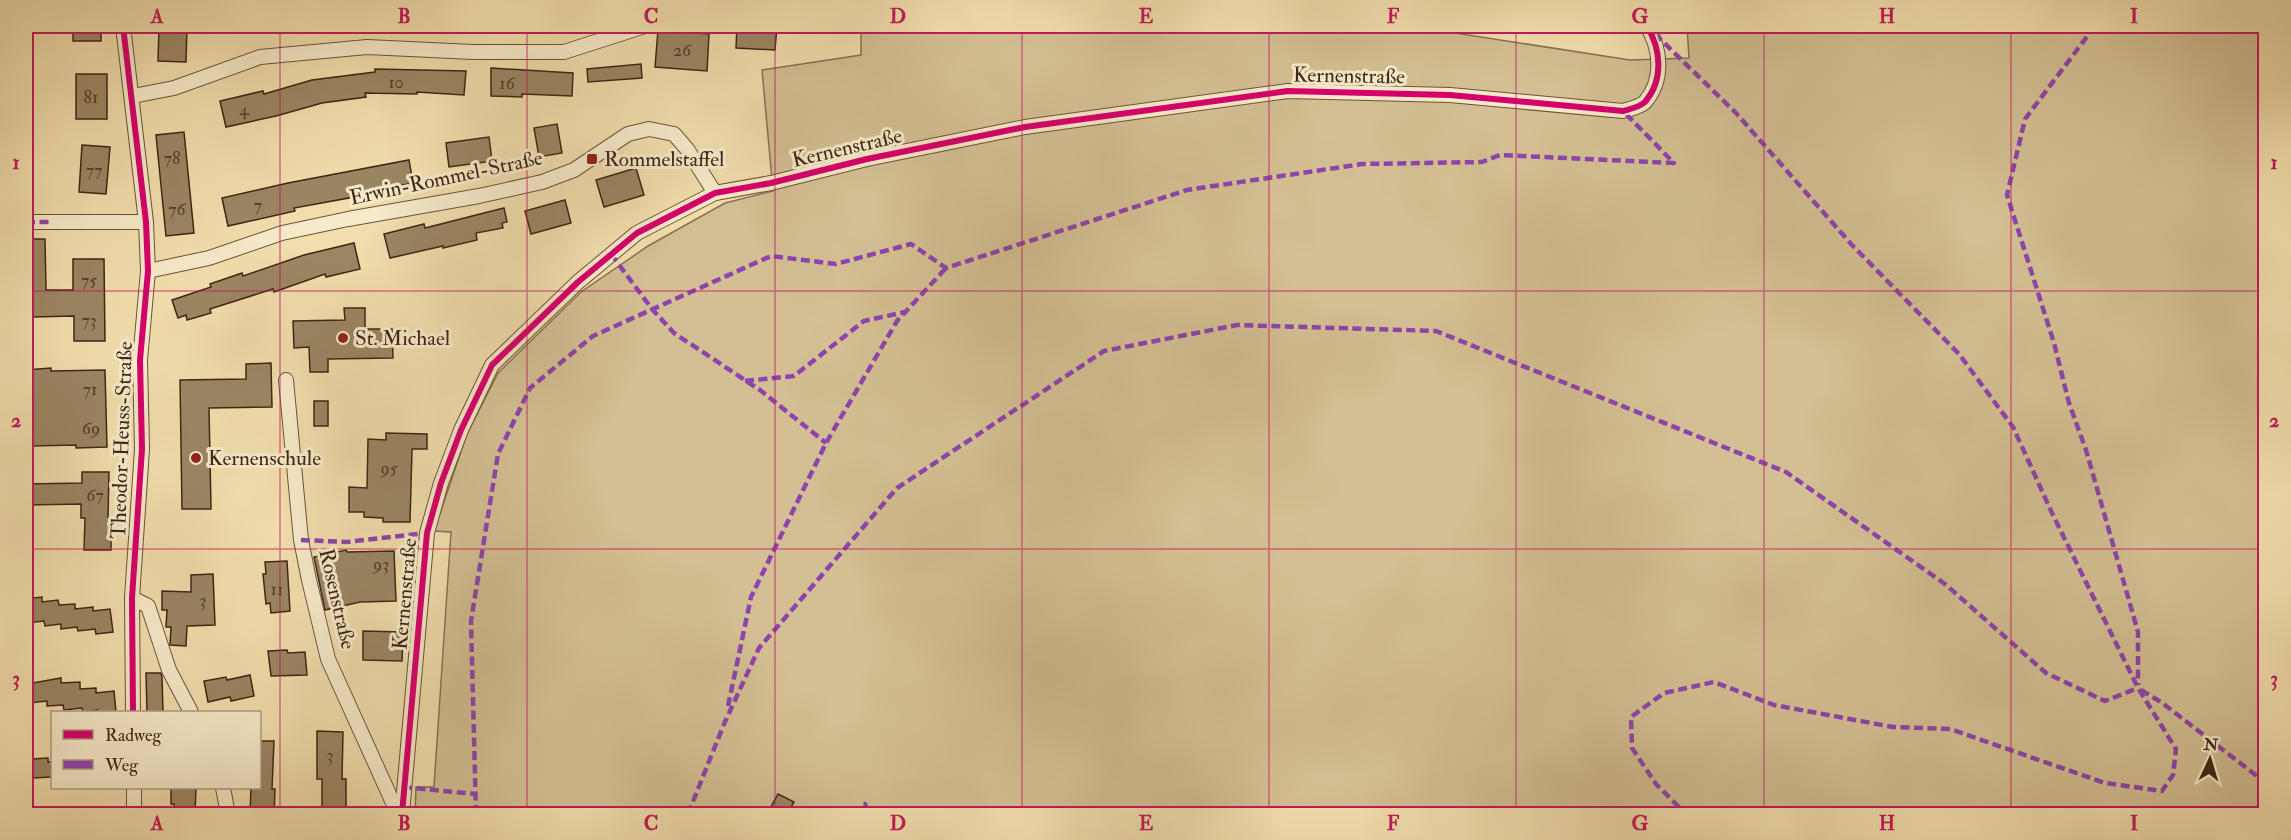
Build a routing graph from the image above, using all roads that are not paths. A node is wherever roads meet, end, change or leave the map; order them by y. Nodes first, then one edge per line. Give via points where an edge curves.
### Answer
1 (123, 26) edge
2 (645, 26) edge
3 (1647, 26) edge
4 (133, 96) junction
5 (715, 193) junction
6 (26, 222) edge
7 (146, 222) junction
8 (148, 271) junction
9 (286, 380) dead end
10 (132, 598) junction
11 (133, 711) edge
12 (190, 711) edge
13 (134, 789) edge
14 (223, 789) edge
15 (402, 813) edge
16 (134, 814) edge
17 (228, 814) edge

1 - 4 street, Theodor-Heuss-Straße
2 - 4 street via 564,52 367,47 260,57 174,88
3 - 5 street, Kernenstraße via 1658,52 1659,78 1644,103 1623,111 1450,94 1288,91 1025,127
4 - 7 street, Theodor-Heuss-Straße
5 - 8 street, Erwin-Rommel-Straße via 687,148 674,135 650,129 628,134 574,170 542,182 282,233 209,258
5 - 15 street, Kernenstraße via 637,233 578,282 492,365 461,430 427,532
6 - 7 street
7 - 8 street, Theodor-Heuss-Straße
8 - 10 street, Theodor-Heuss-Straße via 140,360 142,449
9 - 15 street, Rosenstraße via 301,540 328,659 394,805
10 - 11 street, Theodor-Heuss-Straße
10 - 12 street via 148,606 169,670
13 - 16 street
14 - 17 street

